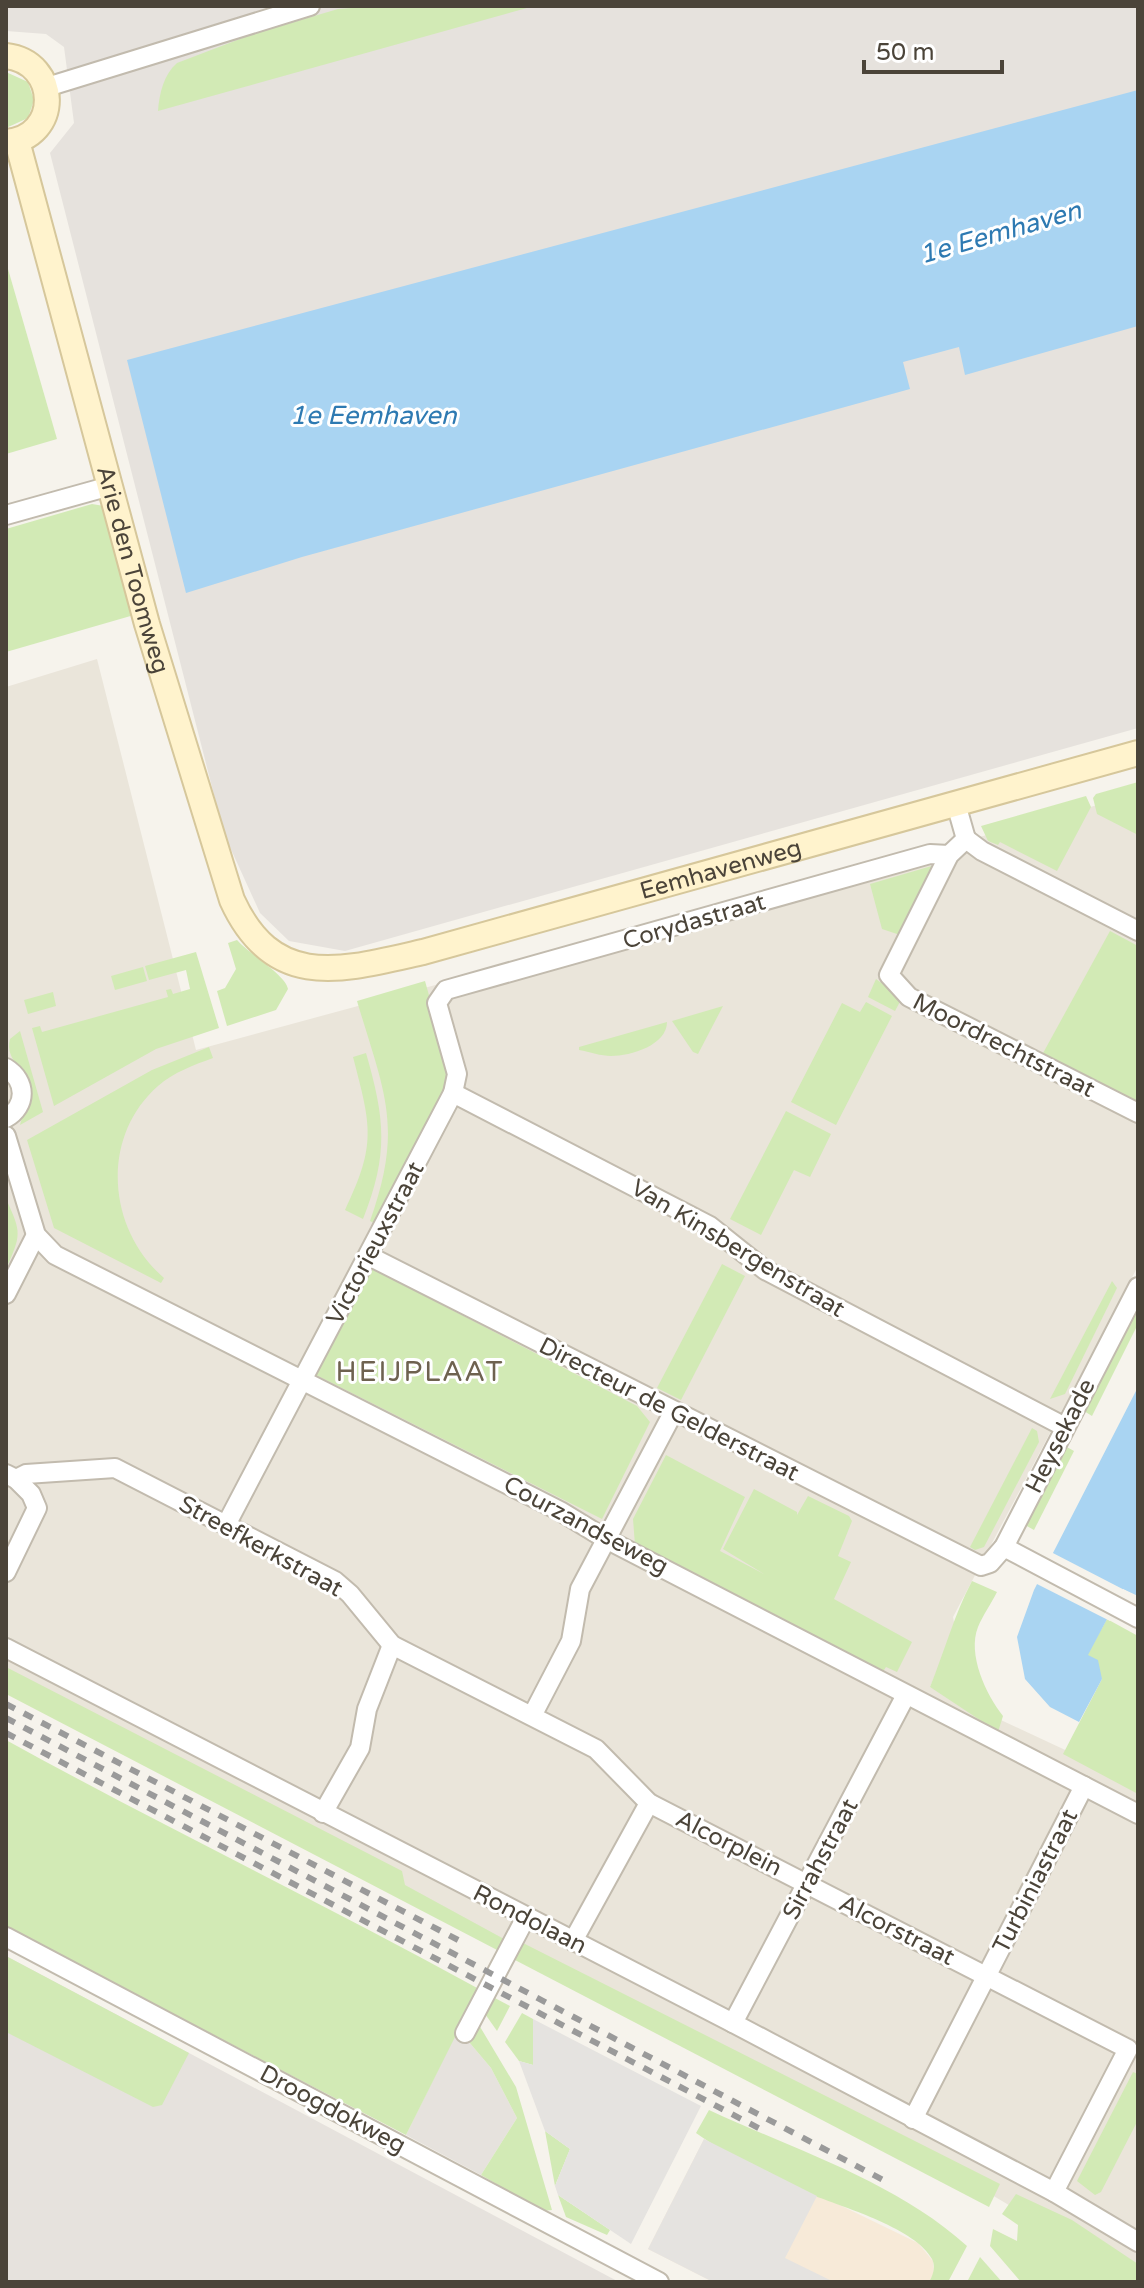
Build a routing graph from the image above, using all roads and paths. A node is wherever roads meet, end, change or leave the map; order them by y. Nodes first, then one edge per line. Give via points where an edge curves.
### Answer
1 (310, 6) edge
2 (6, 56) edge
3 (47, 87) junction
4 (11, 142) edge
5 (110, 486) junction
6 (6, 515) edge
7 (1138, 753) edge
8 (956, 804) junction
9 (966, 839) junction
10 (949, 855) junction
11 (1138, 931) edge
12 (302, 968) joint
13 (441, 995) joint
14 (6, 1068) edge
15 (453, 1093) junction
16 (1138, 1113) edge
17 (6, 1118) edge
18 (6, 1136) edge
19 (36, 1235) junction
20 (369, 1256) junction
21 (1138, 1287) edge
22 (6, 1294) edge
23 (302, 1380) junction
24 (674, 1411) junction
25 (1065, 1427) junction
26 (11, 1476) edge
27 (226, 1525) junction
28 (606, 1539) junction
29 (1004, 1547) junction
30 (6, 1572) edge
31 (1138, 1618) edge
32 (392, 1645) junction
33 (6, 1648) edge
34 (906, 1695) junction
35 (533, 1714) junction
36 (1084, 1786) junction
37 (649, 1803) junction
38 (323, 1813) junction
39 (1138, 1814) edge
40 (808, 1883) junction
41 (526, 1917) junction
42 (6, 1937) edge
43 (573, 1941) junction
44 (987, 1976) junction
45 (733, 2023) junction
46 (465, 2033) dead end
47 (1135, 2047) edge
48 (913, 2119) junction
49 (1054, 2192) junction
50 (1138, 2242) edge
51 (659, 2282) edge

1 - 3 street
2 - 3 street via 33,67
3 - 4 street via 43,121
4 - 5 street, Arie den Toomweg
5 - 6 street
5 - 12 street, Arie den Toomweg via 232,900 256,941
7 - 8 street, Eemhavenweg
8 - 9 street
8 - 12 street, Eemhavenweg via 423,952 343,969
9 - 10 street, Moordrechtstraat
9 - 11 street
10 - 13 street, Corydastraat via 930,854
10 - 16 street, Moordrechtstraat via 889,975 909,997
13 - 15 street, Victorieuxstraat via 437,1003 457,1074
14 - 17 street via 20,1082 23,1095 19,1108
15 - 20 street, Victorieuxstraat
15 - 25 street, Van Kinsbergenstraat via 710,1226 765,1270
18 - 19 street
19 - 22 street
19 - 23 street, Courzandseweg via 55,1255
20 - 23 street, Victorieuxstraat
20 - 24 street, Directeur de Gelderstraat
21 - 25 street, Heysekade
23 - 27 street, Victorieuxstraat
23 - 28 street, Courzandseweg
24 - 28 street
24 - 29 street, Directeur de Gelderstraat via 969,1563 990,1563
25 - 29 street, Heysekade
26 - 27 street, Streefkerkstraat via 115,1468
26 - 30 street via 31,1494 37,1508
27 - 32 street, Streefkerkstraat via 343,1586
28 - 34 street, Courzandseweg
28 - 35 street via 580,1589 571,1641
29 - 31 street
32 - 35 street, Streefkerkstraat
32 - 38 street via 367,1709 360,1748
33 - 38 street, Rondolaan
34 - 36 street, Courzandseweg
34 - 40 street, Sirrahstraat
35 - 37 street, Alcorplein via 596,1749
36 - 39 street, Courzandseweg
36 - 44 street, Turbiniastraat
37 - 40 street, Alcorplein
37 - 43 street, Alcorplein
38 - 41 street, Rondolaan
40 - 44 street, Alcorstraat
40 - 45 street, Sirrahstraat
41 - 43 street, Rondolaan
41 - 46 street
42 - 51 street, Droogdokweg
43 - 45 street, Rondolaan
44 - 47 street, Alcorstraat
44 - 48 street, Turbiniastraat
45 - 48 street, Rondolaan
47 - 49 street
48 - 49 street, Rondolaan
49 - 50 street, Rondolaan

